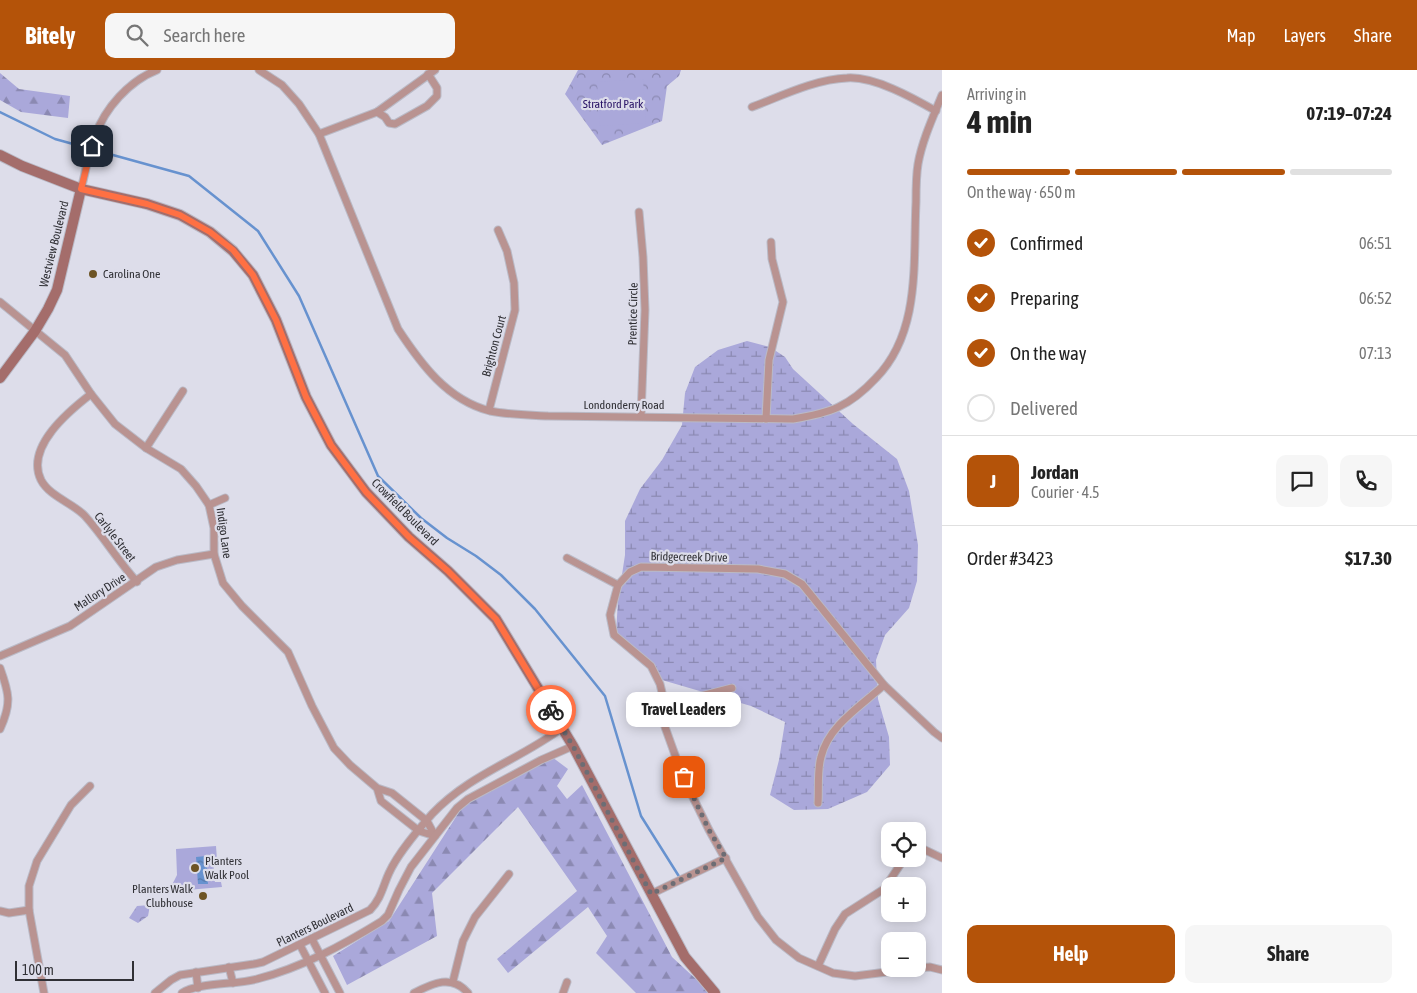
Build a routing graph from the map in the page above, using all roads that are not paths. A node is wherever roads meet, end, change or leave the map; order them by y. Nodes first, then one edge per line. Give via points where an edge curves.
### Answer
1 (157, 70) edge
2 (259, 70) edge
3 (432, 72) edge
4 (942, 96) edge
5 (752, 107) dead end
6 (936, 111) junction
7 (377, 112) junction
8 (319, 134) junction
9 (0, 155) edge
10 (81, 189) junction
11 (639, 212) dead end
12 (498, 230) dead end
13 (771, 242) dead end
14 (0, 302) edge
15 (35, 330) junction
16 (0, 378) edge
17 (183, 392) dead end
18 (91, 394) junction
19 (488, 410) junction
20 (641, 416) junction
21 (766, 419) junction
22 (146, 448) junction
23 (225, 498) dead end
24 (209, 505) junction
25 (214, 554) junction
26 (567, 558) dead end
27 (137, 582) junction
28 (618, 585) junction
29 (0, 656) edge
30 (0, 668) edge
31 (884, 686) junction
32 (732, 688) dead end
33 (664, 701) junction
34 (562, 728) junction
35 (0, 729) edge
36 (942, 738) edge
37 (573, 746) junction
38 (90, 786) dead end
39 (377, 788) junction
40 (818, 803) dead end
41 (427, 821) junction
42 (419, 831) junction
43 (435, 836) junction
44 (926, 850) edge
45 (726, 858) junction
46 (942, 858) edge
47 (899, 867) edge
48 (509, 874) dead end
49 (651, 894) junction
50 (29, 910) junction
51 (0, 911) edge
52 (312, 939) junction
53 (300, 945) junction
54 (320, 954) junction
55 (308, 961) junction
56 (818, 966) junction
57 (229, 967) junction
58 (926, 967) edge
59 (942, 970) edge
60 (196, 972) junction
61 (881, 973) edge
62 (454, 981) junction
63 (567, 982) dead end
64 (233, 983) junction
65 (198, 988) junction
66 (44, 993) edge
67 (154, 993) edge
68 (182, 993) edge
69 (325, 993) edge
70 (340, 993) edge
71 (414, 993) edge
72 (468, 993) edge
73 (563, 993) edge
74 (715, 993) edge

1 - 10 street via 135,82 116,99 95,135
2 - 8 street, Londonderry Road via 282,85
3 - 7 street
3 - 7 street via 437,96 427,106 395,124
4 - 6 street, Londonderry Road
5 - 6 street via 823,81 848,77 877,83
6 - 21 street, Londonderry Road via 918,164 912,296 897,349 883,370 843,406 793,419
7 - 8 street
8 - 19 street, Londonderry Road via 398,328 436,380 454,394
9 - 10 main road, Crowfield Boulevard
10 - 15 main road, Westview Boulevard via 57,290
10 - 34 main road, Crowfield Boulevard via 180,215 233,250 253,275 276,320 306,397 331,445 366,492 496,619
11 - 20 street, Prentice Circle via 645,310
12 - 19 street, Brighton Court via 514,283 515,310
13 - 21 street via 783,302 769,360
14 - 15 street, Indigo Lane
15 - 16 main road, Westview Boulevard
15 - 18 street, Indigo Lane via 65,355
17 - 22 street
18 - 22 street, Indigo Lane via 115,424
18 - 27 street, Carlyle Street via 50,432 38,463 42,480 83,514
19 - 20 street, Londonderry Road via 548,416
20 - 21 street, Londonderry Road
22 - 24 street, Indigo Lane via 181,470
23 - 24 street
24 - 25 street, Indigo Lane via 214,528
25 - 27 street, Mallory Drive via 177,560 156,568
25 - 39 street, Indigo Lane via 223,583 288,652 334,748
26 - 28 street
27 - 29 street, Mallory Drive via 70,626
28 - 31 street, Bridgecreek Drive via 630,572 641,568 758,569 785,574 802,584
28 - 33 street via 610,615 614,635 651,666
30 - 35 street via 8,689 8,712
31 - 36 street, Bridgecreek Drive
31 - 40 street via 834,729 827,740 820,758
32 - 33 street
33 - 45 street via 665,727 684,777
34 - 37 main road, Crowfield Boulevard
34 - 41 street, Planters Boulevard via 474,779
37 - 43 street via 468,799
37 - 49 main road, Crowfield Boulevard
38 - 50 street via 71,805 37,862 29,886
39 - 41 street, Indigo Lane via 392,793
39 - 42 street, Indigo Lane via 381,801
41 - 42 street, Planters Boulevard
41 - 43 street, Indigo Lane
42 - 43 street, Indigo Lane
42 - 52 street, Planters Boulevard via 397,858 375,905 360,916
43 - 54 street via 411,867 388,915
44 - 46 street
45 - 49 street
45 - 56 street via 758,917 776,940 799,958
47 - 56 street via 884,889 844,914
48 - 62 street via 474,917 463,940
49 - 74 main road, Crowfield Boulevard via 685,957
50 - 51 street
50 - 66 street
52 - 53 street, Planters Boulevard
52 - 54 street
53 - 55 street
53 - 57 street, Planters Boulevard via 263,962
54 - 55 street
54 - 70 street
55 - 64 street via 256,979
55 - 69 street
56 - 61 street via 833,973 854,976
57 - 60 street, Planters Boulevard
57 - 64 street
58 - 59 street
60 - 65 street
60 - 67 street, Planters Boulevard via 180,975
62 - 71 street
62 - 72 street
63 - 73 street
64 - 65 street
65 - 68 street

